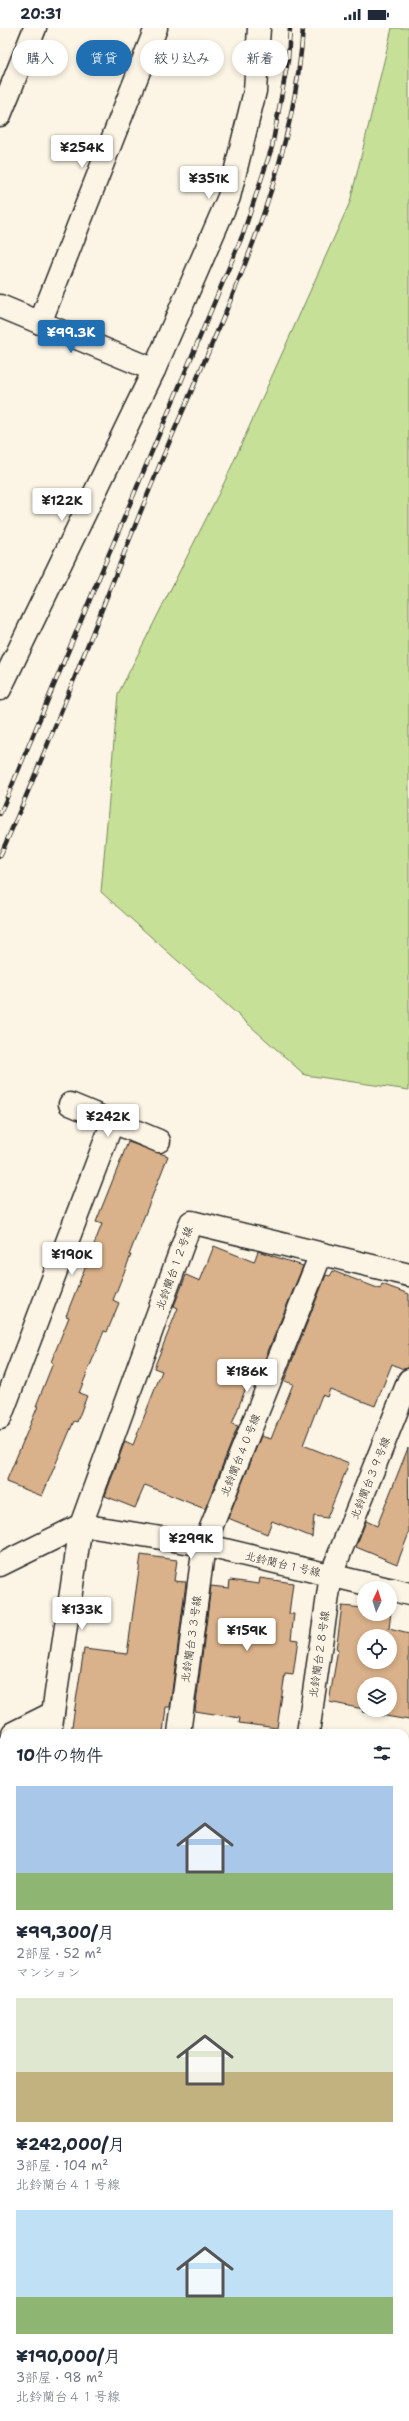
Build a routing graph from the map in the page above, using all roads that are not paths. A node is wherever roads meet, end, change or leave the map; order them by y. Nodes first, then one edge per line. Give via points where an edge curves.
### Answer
1 (35, 28) edge
2 (156, 28) edge
3 (259, 28) edge
4 (0, 115) edge
5 (0, 306) edge
6 (40, 323) junction
7 (154, 370) junction
8 (0, 689) edge
9 (70, 1104) dead end
10 (113, 1121) junction
11 (159, 1141) dead end
12 (321, 1254) junction
13 (409, 1275) edge
14 (409, 1380) edge
15 (0, 1418) edge
16 (81, 1525) junction
17 (204, 1545) junction
18 (0, 1565) edge
19 (331, 1575) junction
20 (357, 1581) edge
21 (397, 1591) edge
22 (409, 1594) edge
23 (51, 1723) edge
24 (28, 1729) edge
25 (179, 1729) edge
26 (314, 1729) edge

1 - 4 street
2 - 6 street
3 - 7 street via 254,91 229,197
5 - 6 street
6 - 7 street
7 - 8 street
9 - 10 street
10 - 11 street
10 - 15 street
12 - 13 street, 北鈴蘭台１２号線
12 - 16 street, 北鈴蘭台１２号線 via 191,1222
12 - 17 street, 北鈴蘭台４０号線
14 - 19 street, 北鈴蘭台３９号線
16 - 17 street, 北鈴蘭台１号線
16 - 18 street
16 - 23 street
17 - 19 street, 北鈴蘭台１号線
17 - 25 street, 北鈴蘭台３３号線
19 - 20 street, 北鈴蘭台１号線
19 - 26 street, 北鈴蘭台２８号線
21 - 22 street
23 - 24 street

